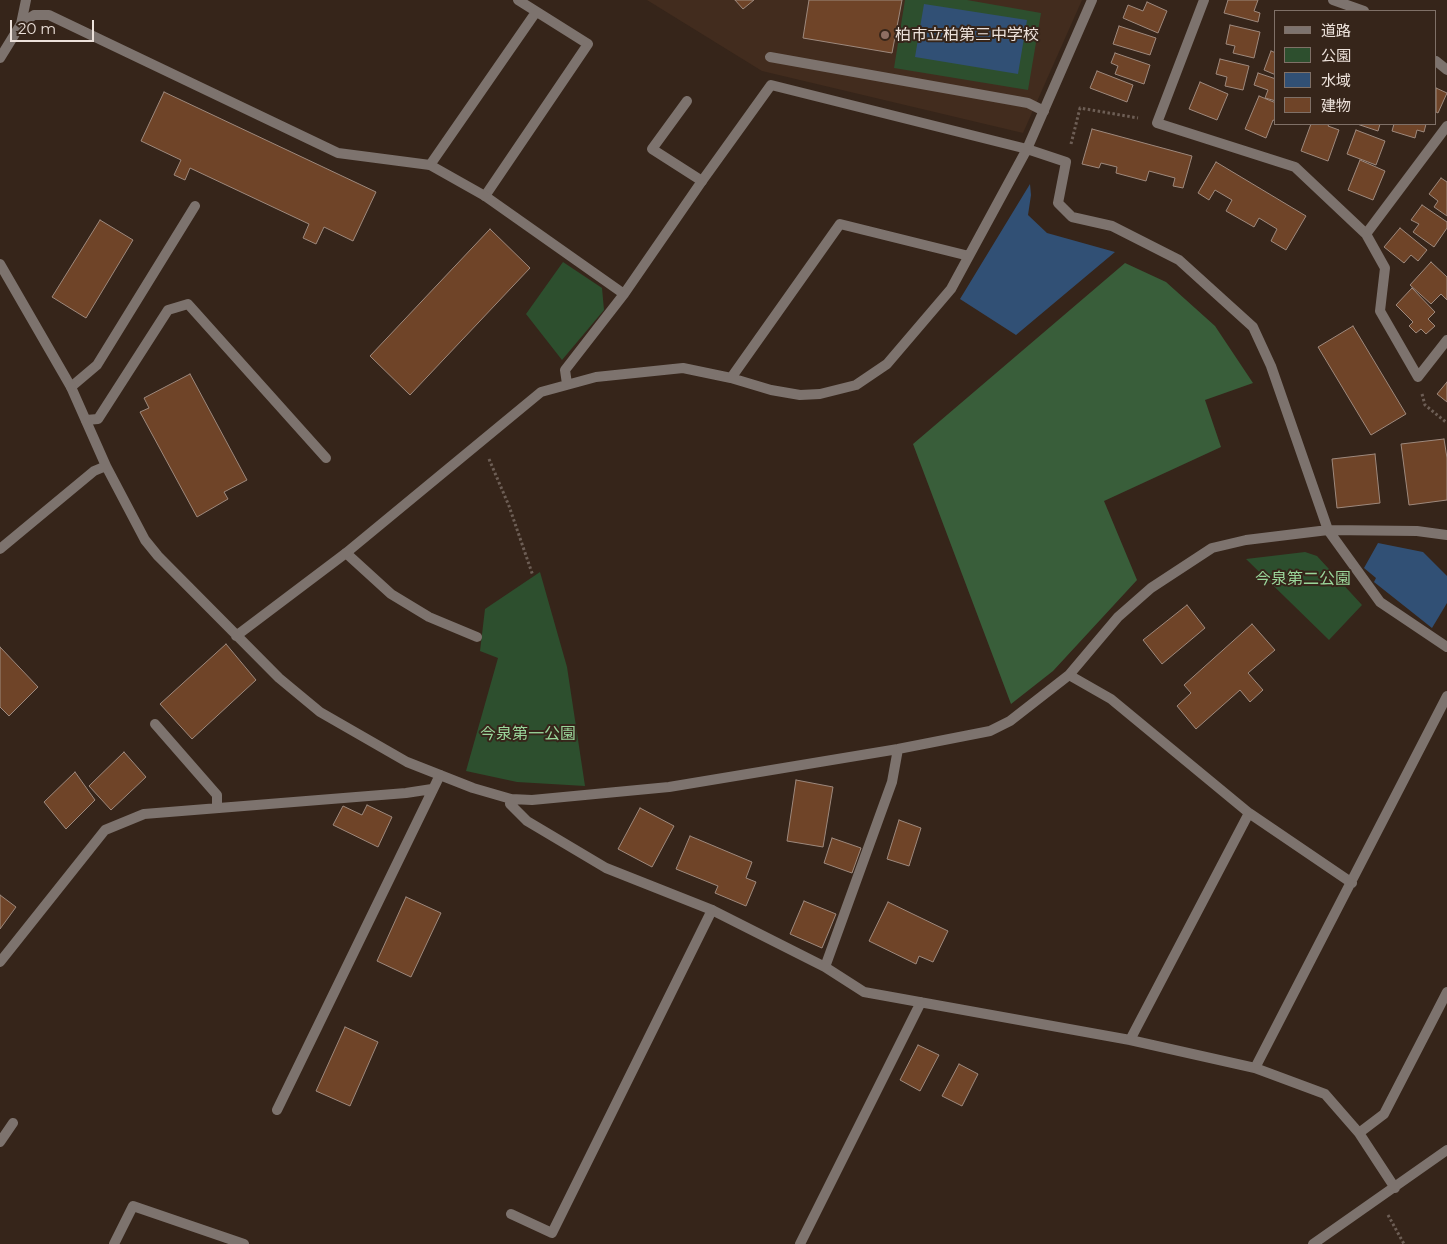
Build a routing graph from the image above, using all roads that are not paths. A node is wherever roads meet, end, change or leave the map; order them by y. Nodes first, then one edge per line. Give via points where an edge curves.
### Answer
1 (26, 0) edge
2 (518, 0) edge
3 (1092, 0) edge
4 (1204, 0) edge
5 (1333, 0) edge
6 (1361, 10) edge
7 (536, 12) junction
8 (21, 24) junction
9 (770, 57) dead end
10 (0, 58) edge
11 (1437, 62) edge
12 (1447, 70) edge
13 (687, 101) dead end
14 (1044, 111) junction
15 (1447, 126) edge
16 (1027, 149) junction
17 (430, 165) junction
18 (702, 181) junction
19 (484, 196) junction
20 (195, 206) dead end
21 (1366, 234) junction
22 (969, 256) junction
23 (0, 264) edge
24 (624, 294) junction
25 (1447, 340) edge
26 (731, 378) junction
27 (567, 384) junction
28 (71, 387) junction
29 (86, 420) junction
30 (326, 458) dead end
31 (106, 466) junction
32 (1328, 530) junction
33 (1447, 535) edge
34 (0, 549) edge
35 (346, 553) junction
36 (236, 636) junction
37 (477, 637) dead end
38 (1447, 647) edge
39 (1069, 675) junction
40 (1447, 696) edge
41 (155, 724) dead end
42 (898, 749) junction
43 (440, 775) junction
44 (432, 789) junction
45 (511, 799) junction
46 (216, 808) junction
47 (1249, 813) junction
48 (1352, 883) junction
49 (712, 910) junction
50 (0, 962) edge
51 (825, 967) junction
52 (1447, 992) edge
53 (921, 1002) junction
54 (1130, 1040) junction
55 (1255, 1068) junction
56 (277, 1110) dead end
57 (13, 1123) dead end
58 (1359, 1133) junction
59 (0, 1142) edge
60 (1447, 1150) edge
61 (1395, 1188) junction
62 (510, 1214) dead end
63 (114, 1244) edge
64 (244, 1244) edge
65 (800, 1244) edge
66 (1313, 1244) edge

1 - 8 street
2 - 7 street
3 - 14 street
4 - 21 street via 1157,123 1295,167
5 - 6 street
7 - 17 street
7 - 19 street via 588,44
8 - 10 street
8 - 17 street via 34,15 49,15 338,153
9 - 14 street via 1028,103
11 - 12 street
13 - 18 street via 652,150
14 - 16 street
15 - 21 street
16 - 18 street via 771,84
16 - 22 street
16 - 32 street via 1066,162 1058,203 1072,217 1112,226 1179,260 1253,327 1271,366
17 - 19 street
18 - 24 street
19 - 24 street
20 - 28 street via 97,365
21 - 25 street via 1385,268 1380,311 1418,377
22 - 26 street via 951,290 907,342 887,364 856,385 820,394 800,395
22 - 26 street via 840,224
23 - 28 street
24 - 27 street via 565,370
26 - 27 street via 683,368 596,377
27 - 35 street via 542,392
28 - 29 street
29 - 30 street via 98,418 168,310 188,304
29 - 31 street
31 - 34 street via 94,471
31 - 36 street via 145,540
32 - 33 street
32 - 38 street via 1380,602
32 - 39 street via 1246,540 1212,548 1151,588 1124,612
35 - 36 street
35 - 37 street via 392,594 429,617
36 - 43 street via 320,712 407,762
39 - 42 street via 1010,721 990,731
39 - 47 street via 1111,699
40 - 48 street
41 - 46 street via 217,795
42 - 45 street via 669,787 532,800
42 - 51 street via 892,782
43 - 44 street
43 - 45 street
44 - 46 street
44 - 56 street
45 - 49 street via 510,804 527,821 606,868
46 - 50 street via 144,814 105,830
47 - 48 street
47 - 54 street
48 - 55 street
49 - 51 street
49 - 62 street via 552,1232
51 - 53 street via 864,992
52 - 58 street via 1384,1114
53 - 54 street
53 - 65 street
54 - 55 street
55 - 58 street via 1325,1094
57 - 59 street
58 - 61 street
60 - 61 street
61 - 66 street
63 - 64 street via 133,1206

